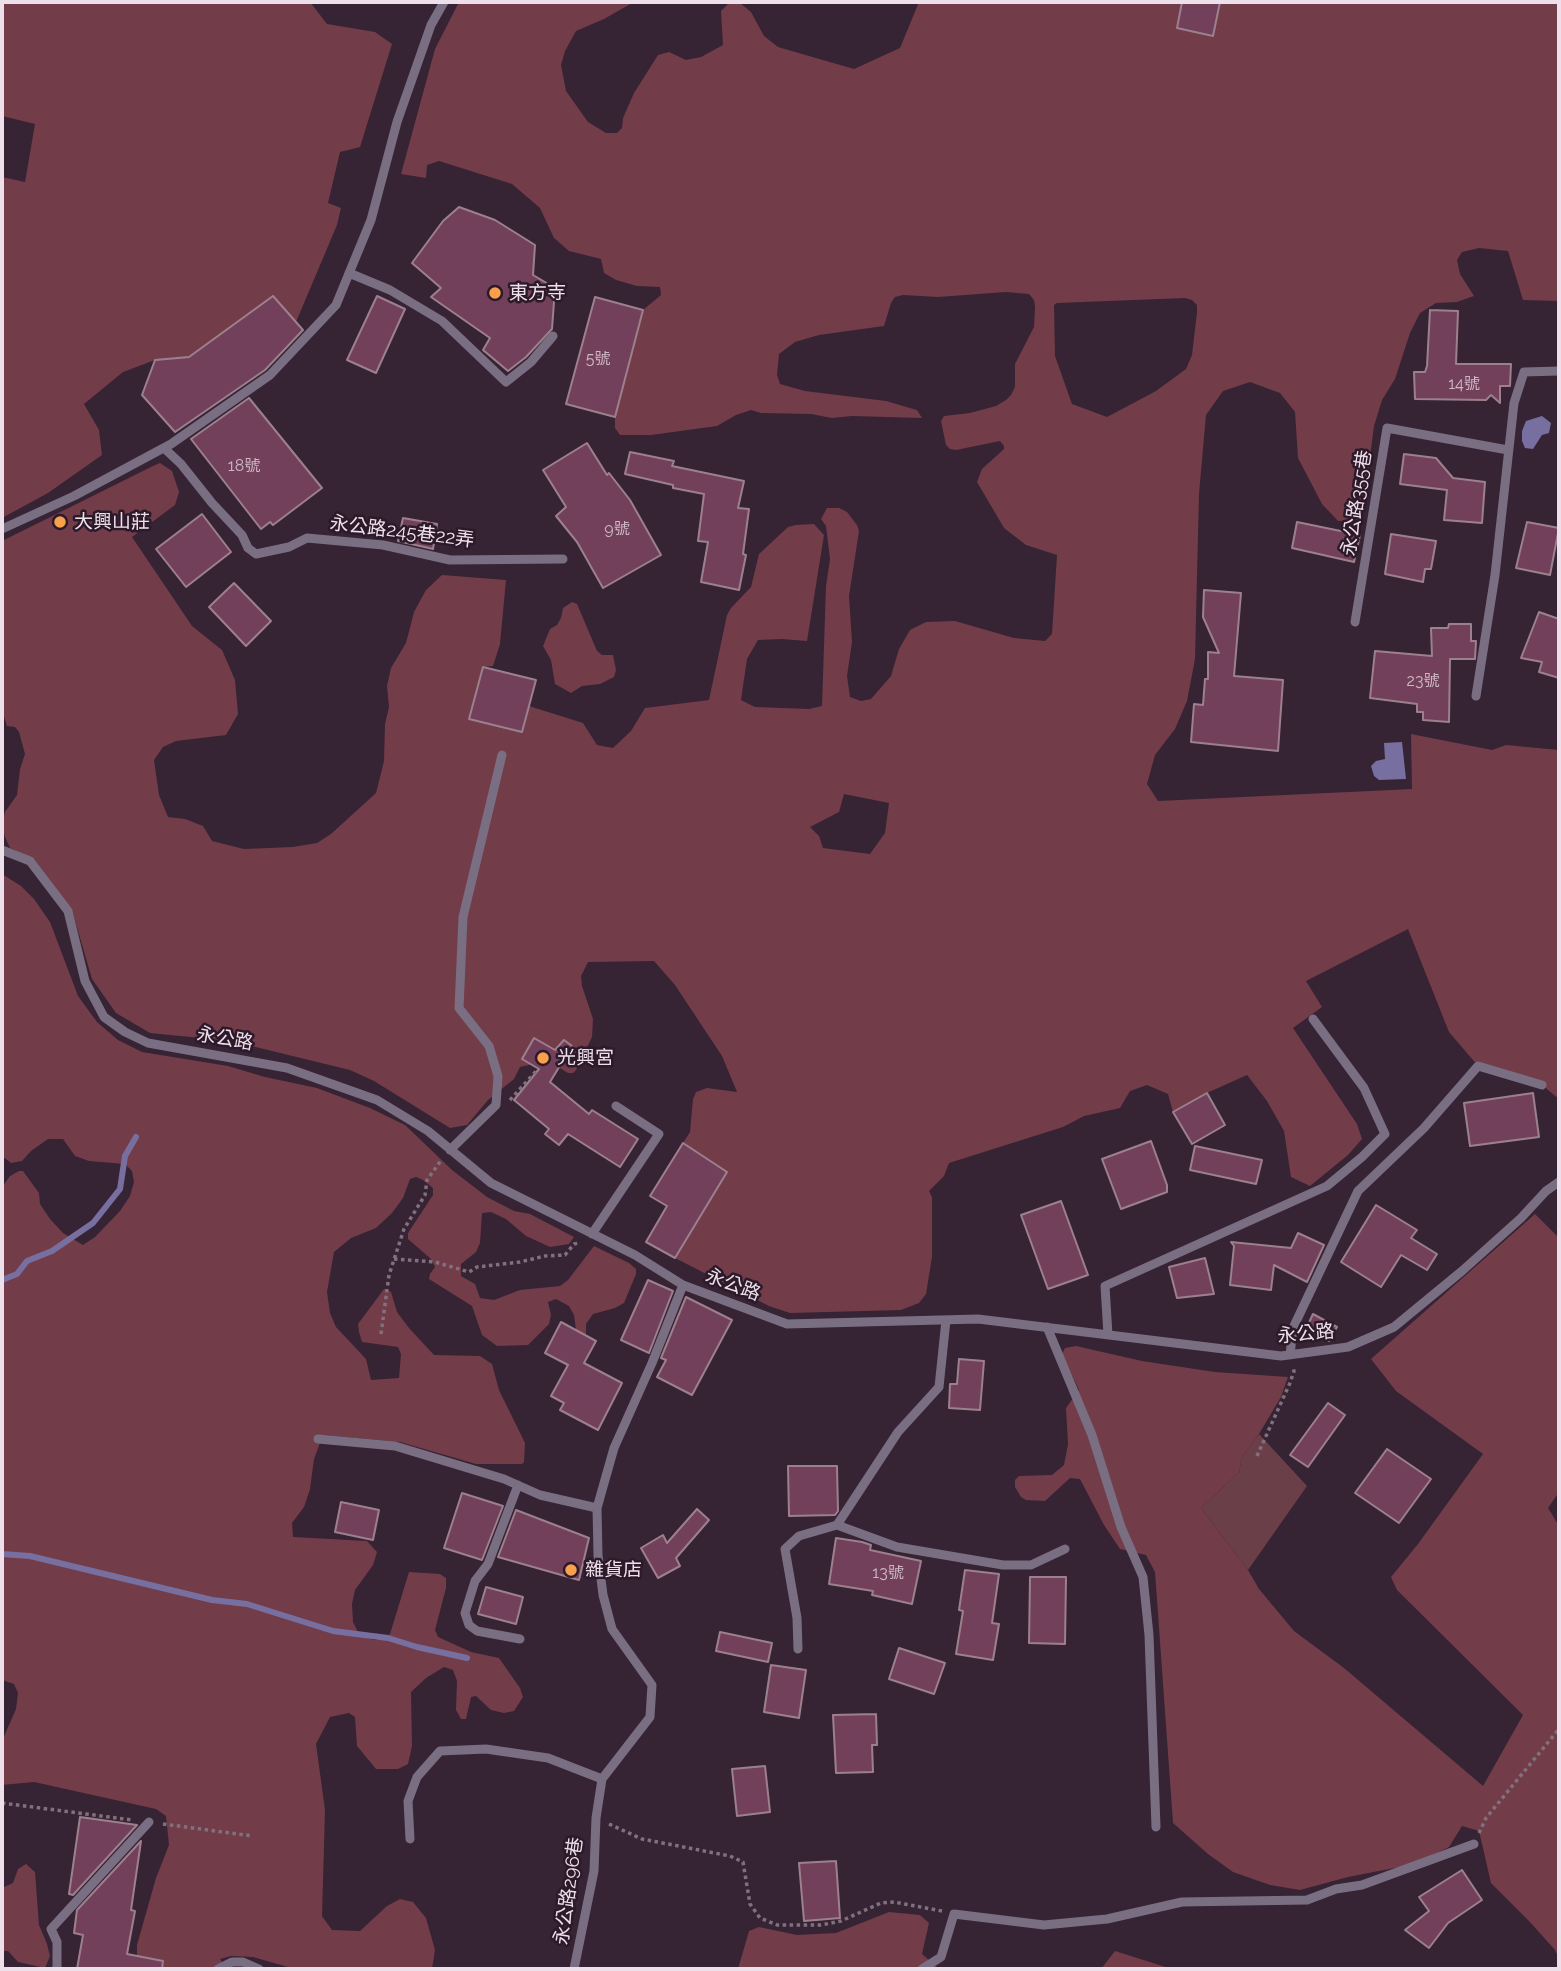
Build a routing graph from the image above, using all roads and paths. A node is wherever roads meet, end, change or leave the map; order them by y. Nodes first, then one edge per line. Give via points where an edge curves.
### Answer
1 (444, 2) edge
2 (349, 272) junction
3 (553, 336) dead end
4 (1559, 371) edge
5 (164, 448) junction
6 (1508, 450) junction
7 (2, 529) edge
8 (563, 559) dead end
9 (1355, 622) dead end
10 (1476, 696) dead end
11 (502, 755) dead end
12 (2, 850) edge
13 (1313, 1020) dead end
14 (538, 1069) dead end
15 (1542, 1085) dead end
16 (496, 1105) junction
17 (616, 1106) dead end
18 (450, 1150) junction
19 (441, 1159) dead end
20 (1559, 1182) edge
21 (592, 1234) junction
22 (565, 1255) dead end
23 (394, 1259) junction
24 (682, 1284) junction
25 (946, 1320) junction
26 (1046, 1327) junction
27 (381, 1334) dead end
28 (1108, 1335) junction
29 (1290, 1355) junction
30 (318, 1439) dead end
31 (1257, 1456) dead end
32 (518, 1485) junction
33 (597, 1508) junction
34 (837, 1525) junction
35 (1065, 1549) dead end
36 (520, 1639) dead end
37 (798, 1649) dead end
38 (1559, 1729) edge
39 (602, 1779) junction
40 (2, 1803) edge
41 (596, 1818) junction
42 (149, 1822) junction
43 (1156, 1827) dead end
44 (253, 1836) dead end
45 (410, 1839) dead end
46 (1474, 1844) joint
47 (954, 1914) junction
48 (57, 1969) edge
49 (218, 1969) edge
50 (259, 1969) edge
51 (574, 1969) edge
52 (922, 1969) edge

1 - 2 lane via 401,110 371,220
2 - 3 lane via 442,321 506,383
2 - 5 lane via 336,305 270,375
4 - 6 lane via 1524,372 1514,403
5 - 7 lane
5 - 8 lane, 永公路245巷22弄 via 256,554 307,538 383,545 450,560
6 - 9 lane, 永公路355巷 via 1387,428
6 - 10 lane
11 - 16 lane via 463,917 459,1008 489,1046 498,1076
12 - 18 lane, 永公路 via 30,861 68,911 85,981 104,1017 125,1032 148,1043 287,1068 377,1100
13 - 28 lane via 1364,1088 1385,1134 1327,1186 1105,1286
14 - 16 path via 506,1105
15 - 29 lane via 1478,1066 1424,1128 1358,1191 1293,1328
16 - 18 lane
17 - 21 lane via 659,1133
18 - 21 lane, 永公路 via 491,1183
19 - 23 path via 427,1180 425,1195 404,1229
20 - 29 lane, 永公路 via 1394,1327 1348,1347
21 - 24 lane, 永公路
22 - 23 path via 477,1267 469,1272 435,1262
23 - 27 path
24 - 25 lane, 永公路 via 787,1324
24 - 33 lane via 614,1448
25 - 26 lane, 永公路
25 - 34 lane via 939,1387 898,1432
26 - 28 lane, 永公路
26 - 43 lane via 1092,1435 1121,1527 1143,1577
28 - 29 lane, 永公路
29 - 31 path via 1294,1371
30 - 32 lane via 395,1446
32 - 33 lane
32 - 36 lane via 465,1613 477,1631
33 - 39 lane via 598,1555 612,1629 652,1685 650,1717
34 - 35 lane via 897,1547 1003,1564 1031,1564
34 - 37 lane via 799,1536 785,1549
38 - 46 path via 1486,1818
39 - 41 lane, 永公路296巷
39 - 45 lane via 548,1758 486,1749 440,1751 417,1777 408,1801
40 - 42 path
41 - 47 path via 642,1839 743,1862 750,1903 760,1918 777,1925 821,1925 894,1902
41 - 51 lane, 永公路296巷 via 594,1871
42 - 44 path
42 - 48 lane via 51,1929 57,1942
46 - 47 lane via 1307,1900 1182,1902 1107,1919 1044,1925
47 - 52 lane via 941,1957
49 - 50 lane via 232,1962

